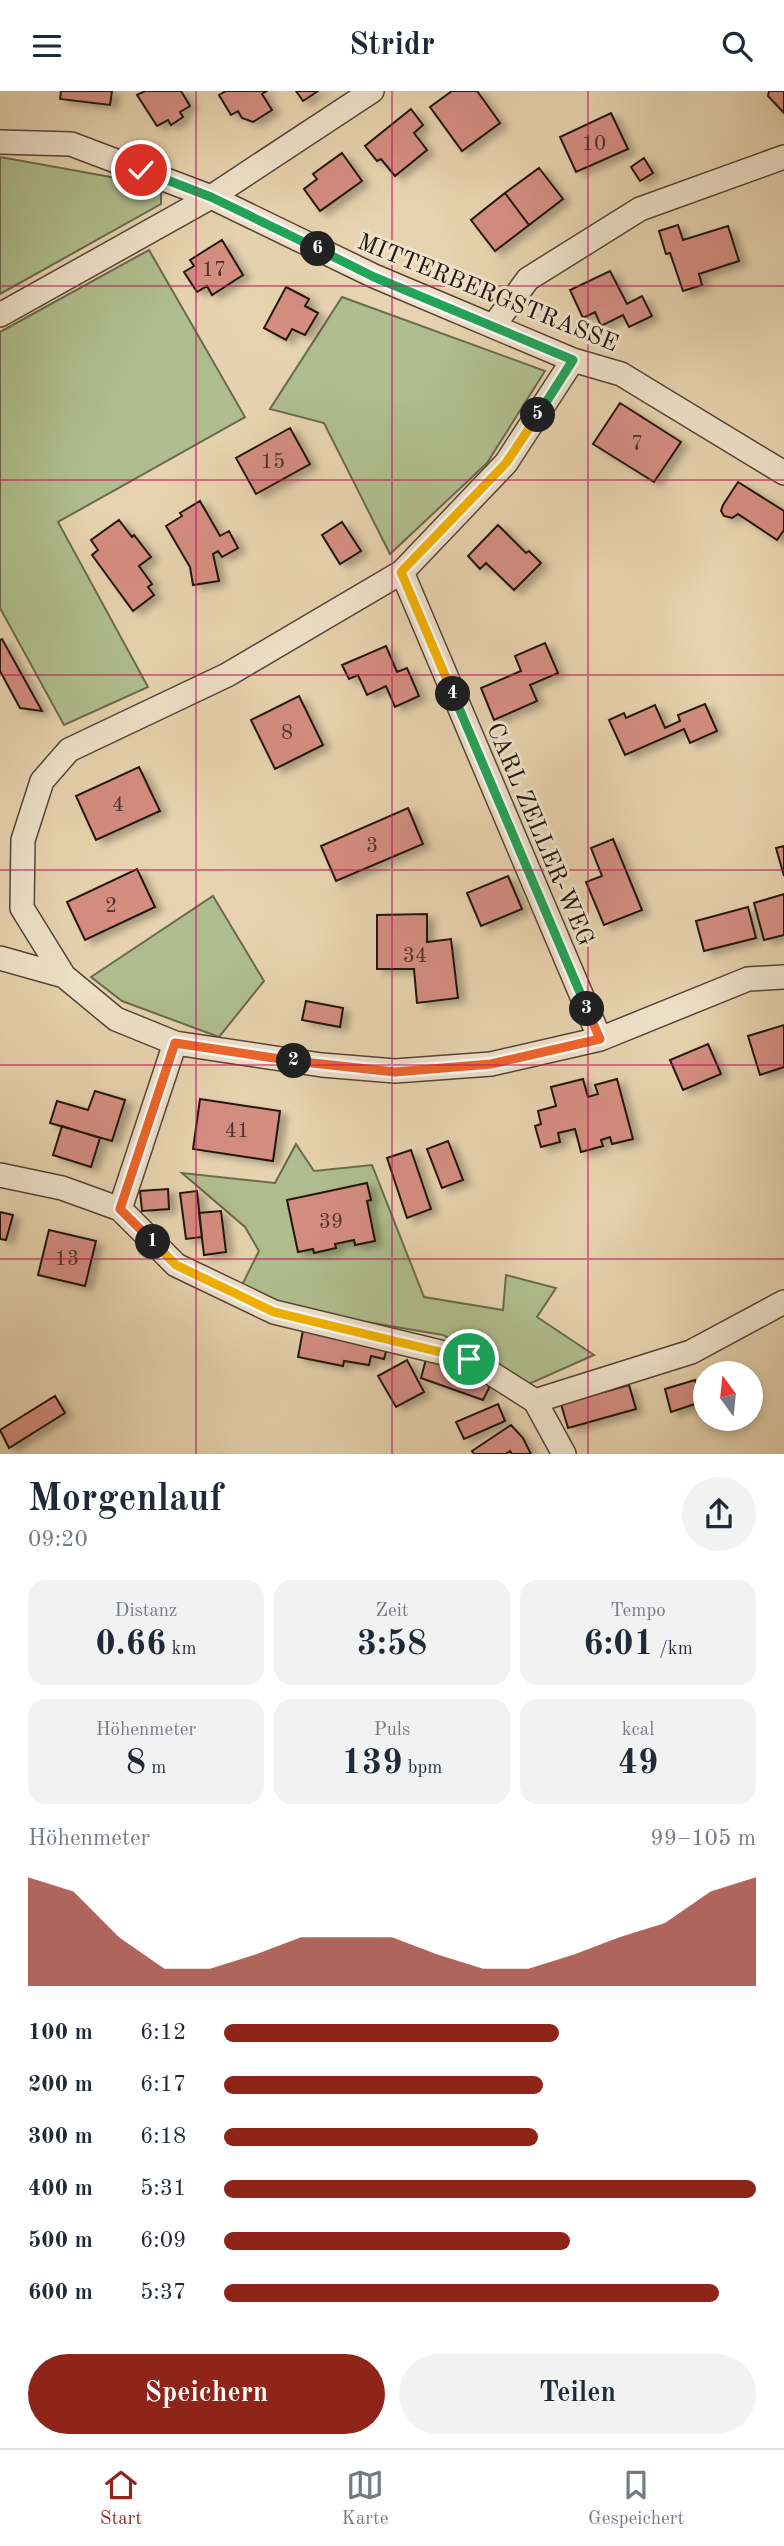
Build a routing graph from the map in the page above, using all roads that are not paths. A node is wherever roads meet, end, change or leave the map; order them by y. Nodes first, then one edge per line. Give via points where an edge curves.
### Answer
1 (372, 91) edge
2 (0, 142) edge
3 (784, 157) edge
4 (211, 197) junction
5 (0, 315) edge
6 (494, 325) junction
7 (573, 360) junction
8 (784, 473) edge
9 (401, 572) junction
10 (0, 958) edge
11 (64, 977) junction
12 (784, 977) edge
13 (600, 1039) junction
14 (175, 1043) junction
15 (0, 1175) edge
16 (120, 1209) junction
17 (784, 1302) edge
18 (535, 1401) junction
19 (564, 1454) edge

1 - 4 street
2 - 4 street, MITTERBERGSTRASSE via 71,144
3 - 6 street via 640,209 528,279
4 - 5 street
4 - 6 street, MITTERBERGSTRASSE via 374,277
6 - 7 street, MITTERBERGSTRASSE
7 - 8 street, MITTERBERGSTRASSE via 621,374
7 - 9 street via 506,463
9 - 11 street via 227,675 69,750 42,781 23,840 22,908
9 - 13 street, CARL ZELLER-WEG
10 - 11 street
11 - 14 street via 116,1019
12 - 13 street via 748,979
13 - 14 street via 491,1064 395,1072
14 - 16 street
15 - 16 street via 62,1188
16 - 18 street via 176,1265 274,1312 469,1359
17 - 18 street via 691,1352
18 - 19 street

